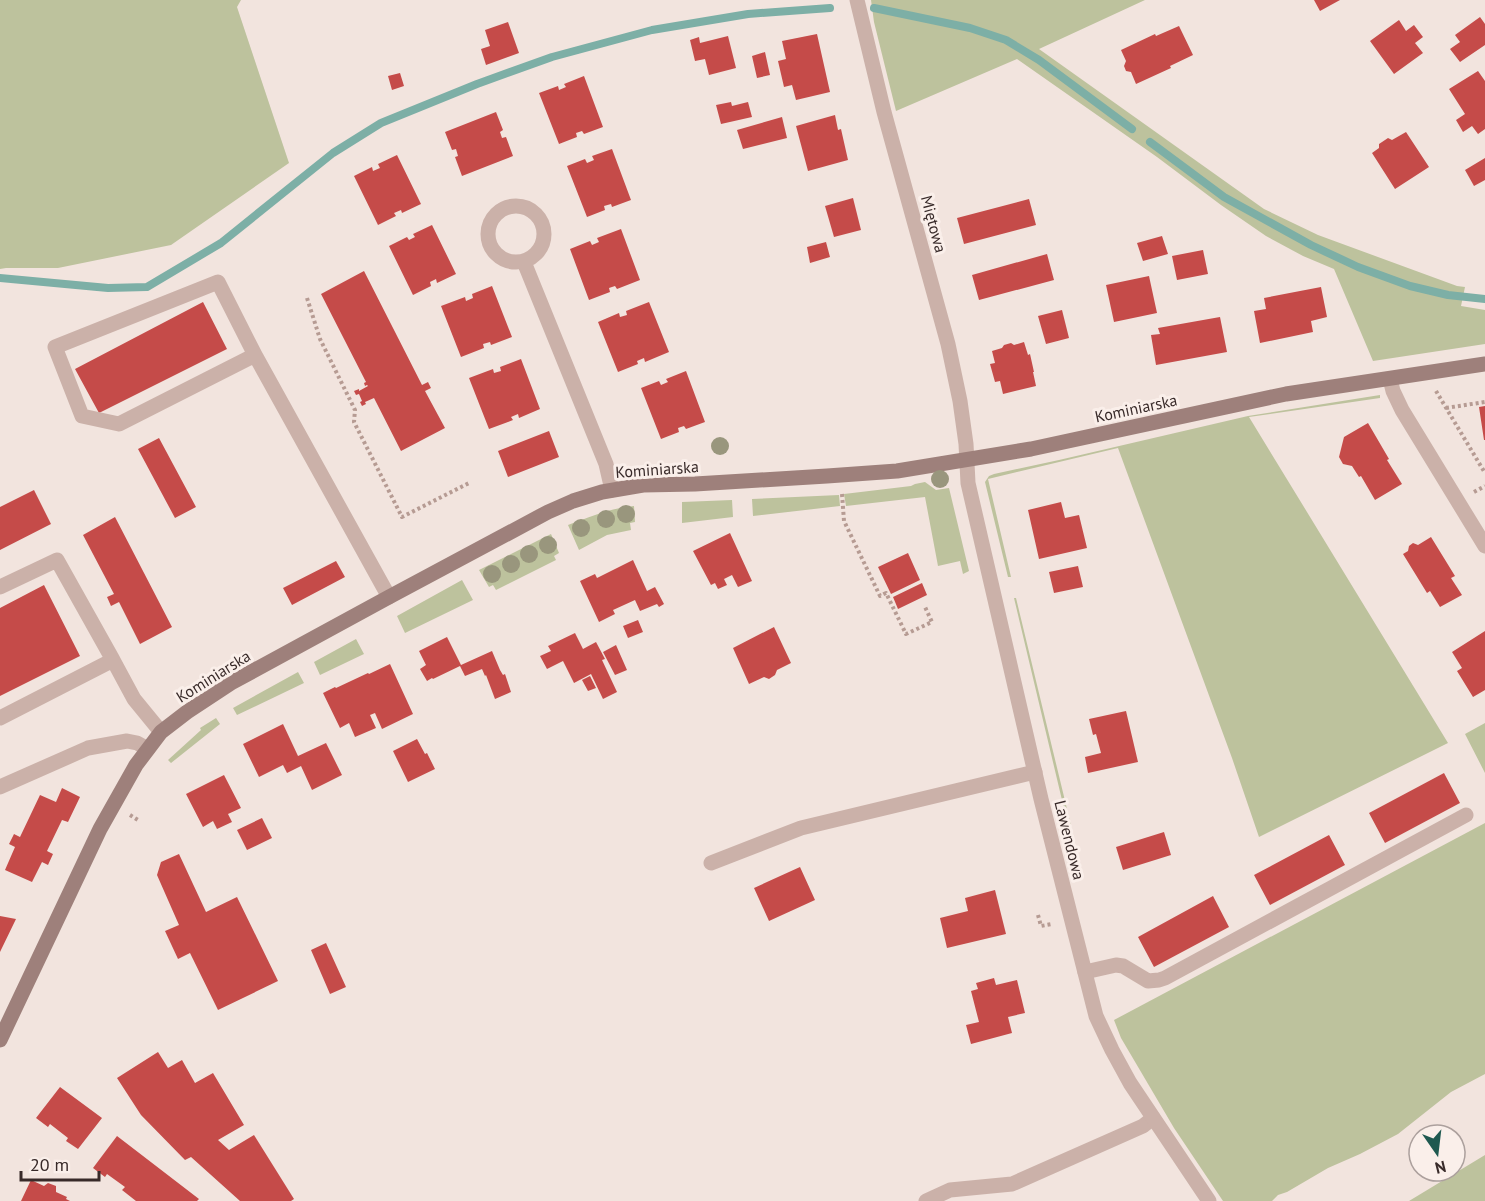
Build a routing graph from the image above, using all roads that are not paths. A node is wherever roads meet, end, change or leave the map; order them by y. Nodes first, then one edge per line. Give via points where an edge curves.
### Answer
1 (856, 0) edge
2 (524, 262) dead end
3 (255, 355) junction
4 (1485, 364) edge
5 (1390, 379) junction
6 (966, 460) junction
7 (612, 490) junction
8 (1485, 546) edge
9 (0, 587) edge
10 (389, 597) junction
11 (113, 660) junction
12 (0, 718) edge
13 (161, 732) junction
14 (148, 748) junction
15 (1035, 772) junction
16 (0, 787) edge
17 (1466, 816) dead end
18 (711, 863) dead end
19 (1085, 972) junction
20 (0, 1040) edge
21 (1153, 1118) junction
22 (926, 1201) edge
23 (1209, 1201) edge

1 - 6 street, Miętowa via 948,344 960,400
2 - 7 street via 606,464
3 - 3 street via 119,424 82,416 55,347 218,282
3 - 10 street
4 - 5 street, Kominiarska
5 - 6 street, Kominiarska via 1286,394
5 - 8 street via 1402,410
6 - 7 street, Kominiarska via 886,472
6 - 15 street, Lawendowa via 968,483
7 - 10 street, Kominiarska via 548,512
9 - 11 street via 57,560
10 - 13 street, Kominiarska via 231,683
11 - 12 street
11 - 13 street via 134,699
13 - 14 street, Kominiarska
14 - 16 street via 127,741 88,747
14 - 20 street, Kominiarska via 100,830
15 - 18 street via 801,828
15 - 19 street, Lawendowa
17 - 19 street via 1164,978 1148,981 1116,965
19 - 21 street, Lawendowa via 1096,1016
21 - 22 street via 1143,1126 1012,1184 950,1191
21 - 23 street, Lawendowa

